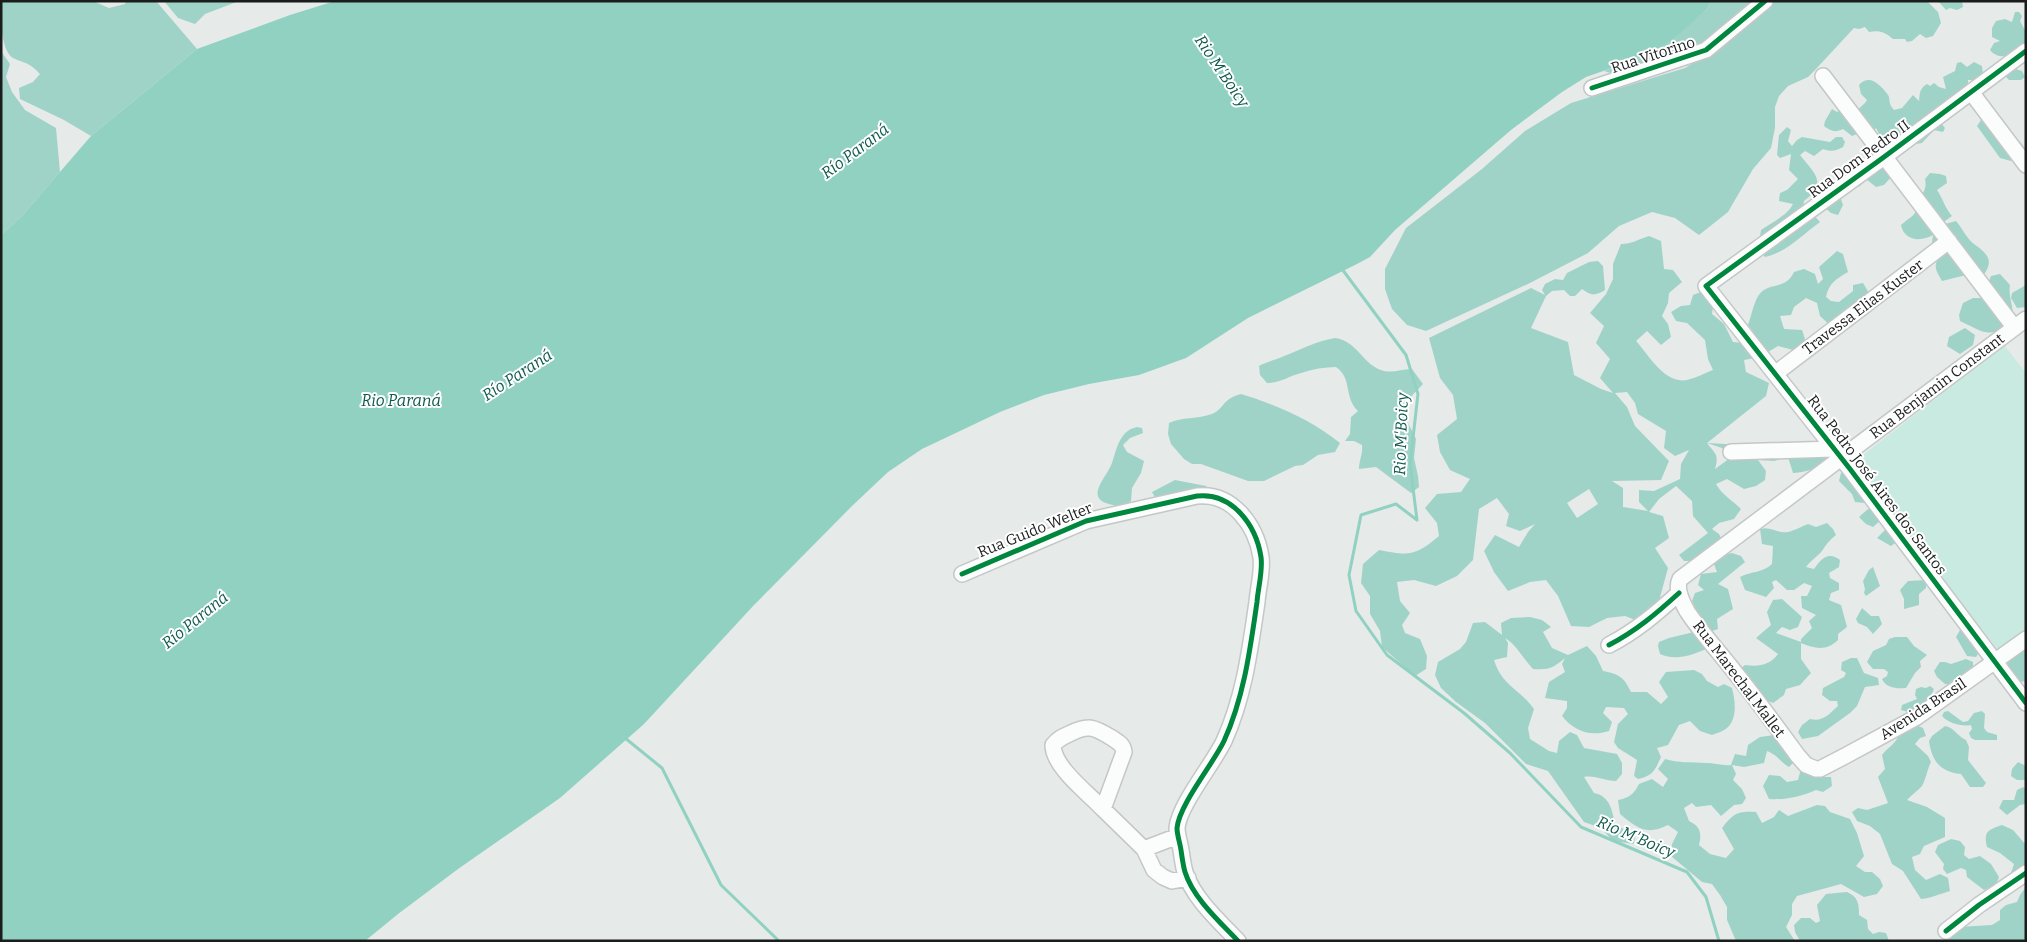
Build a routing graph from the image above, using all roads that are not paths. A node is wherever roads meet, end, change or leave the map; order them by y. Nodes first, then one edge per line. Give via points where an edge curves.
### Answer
1 (1765, 1) edge
2 (2026, 51) edge
3 (1823, 76) dead end
4 (1592, 88) dead end
5 (1972, 92) junction
6 (1884, 157) junction
7 (2026, 165) edge
8 (1949, 241) junction
9 (1706, 286) joint
10 (2020, 323) edge
11 (1776, 373) junction
12 (1732, 452) dead end
13 (1838, 453) junction
14 (962, 574) dead end
15 (1679, 586) junction
16 (2026, 639) edge
17 (1609, 645) dead end
18 (1995, 662) junction
19 (2026, 703) edge
20 (1816, 769) joint
21 (1103, 809) junction
22 (1178, 836) junction
23 (1144, 849) junction
24 (2026, 873) edge
25 (1188, 878) junction
26 (1946, 931) dead end
27 (1238, 941) edge

1 - 4 street, Rua Vitorino via 1706,50
2 - 5 street, Rua Dom Pedro II
3 - 6 street
5 - 6 street, Rua Dom Pedro II
5 - 7 street
6 - 8 street
6 - 9 street, Rua Dom Pedro II
8 - 10 street
8 - 11 street, Travessa Elias Kuster
9 - 11 street, Rua Pedro José Aires dos Santos
10 - 13 street, Rua Benjamin Constant
11 - 13 street, Rua Pedro José Aires dos Santos
12 - 13 street
13 - 15 street, Rua Benjamin Constant
13 - 18 street, Rua Pedro José Aires dos Santos
14 - 22 street, Rua Guido Welter via 1086,521 1197,496 1221,498 1244,518 1256,536 1261,559 1248,669 1223,742 1178,821
15 - 17 street, Rua Benjamin Constant via 1655,615
15 - 20 street, Rua Marechal Mallet via 1687,610 1702,632 1798,756 1806,765
16 - 18 street, Avenida Brasil
18 - 19 street, Rua Pedro José Aires dos Santos
18 - 20 street, Avenida Brasil via 1917,717
21 - 21 street via 1053,754 1053,745 1058,739 1080,728 1089,726 1099,730 1124,748
21 - 23 street
22 - 23 street
22 - 25 street, Rua Guido Welter
23 - 25 street via 1154,870 1163,877 1172,880
24 - 26 street
25 - 27 street, Rua Guido Welter via 1214,916

